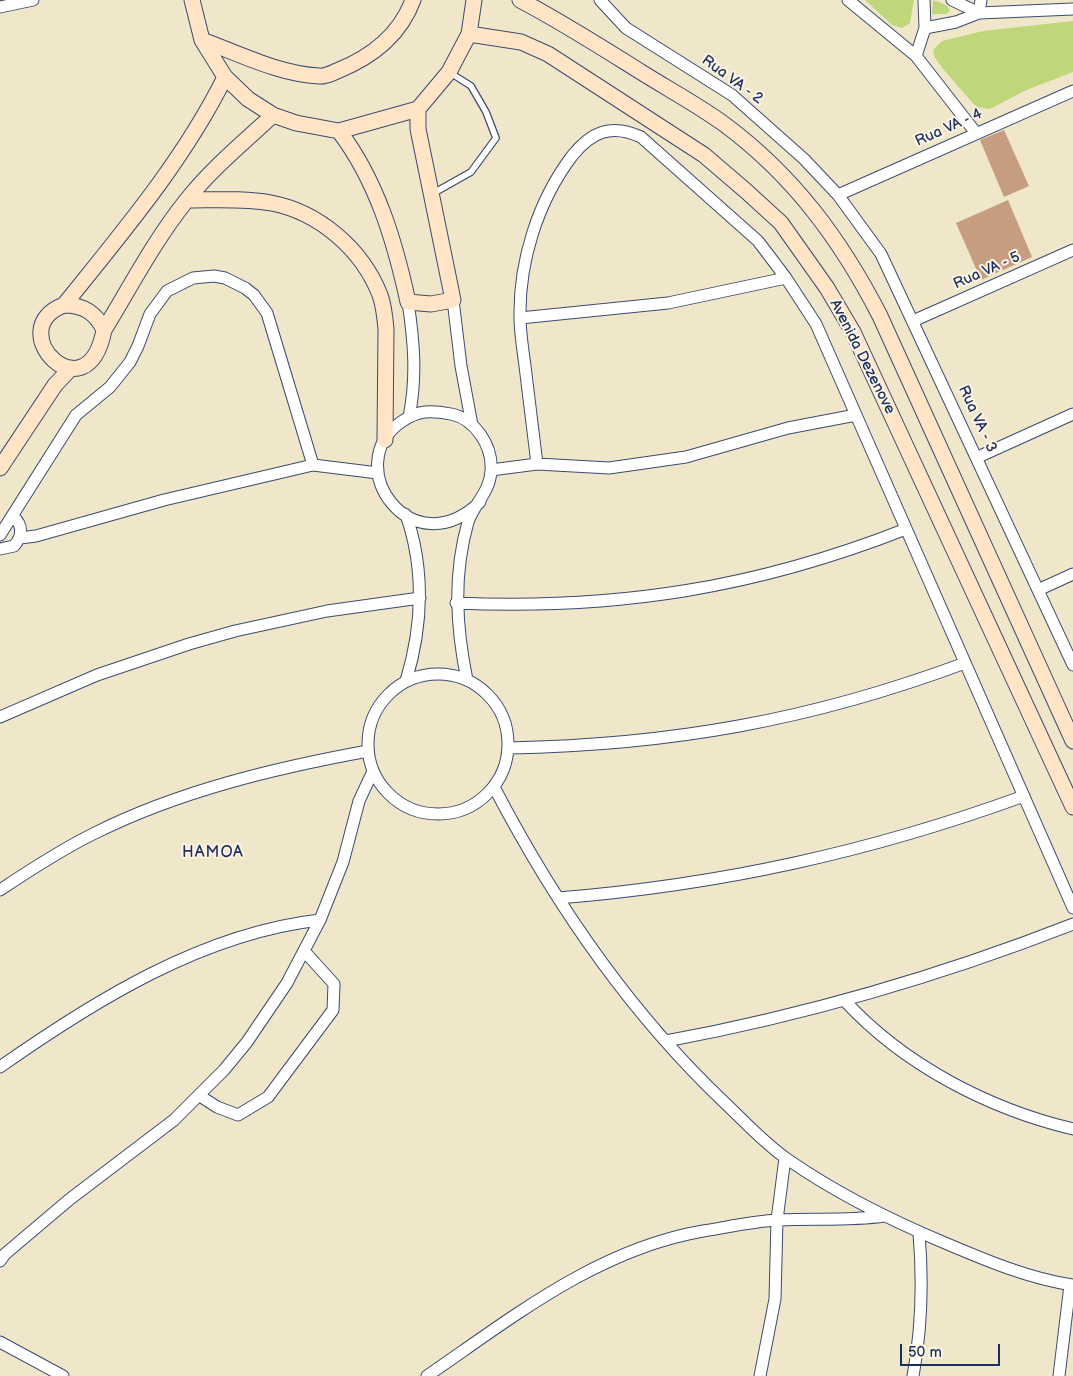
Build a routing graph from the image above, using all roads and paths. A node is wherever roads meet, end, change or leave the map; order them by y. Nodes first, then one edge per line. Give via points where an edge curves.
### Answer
1 (33, 0) edge
2 (192, 0) edge
3 (413, 0) edge
4 (474, 0) edge
5 (520, 0) edge
6 (600, 0) edge
7 (848, 0) edge
8 (924, 0) edge
9 (952, 0) edge
10 (981, 0) edge
11 (0, 7) edge
12 (1073, 9) edge
13 (979, 13) junction
14 (925, 28) junction
15 (469, 34) junction
16 (202, 40) junction
17 (916, 56) junction
18 (449, 72) junction
19 (225, 77) junction
20 (1073, 91) edge
21 (418, 109) junction
22 (273, 115) junction
23 (339, 131) junction
24 (976, 133) junction
25 (432, 194) junction
26 (838, 194) junction
27 (187, 200) junction
28 (1073, 250) edge
29 (786, 278) junction
30 (453, 300) junction
31 (408, 302) junction
32 (64, 306) junction
33 (520, 318) junction
34 (913, 320) junction
35 (104, 330) junction
36 (71, 368) junction
37 (1073, 414) edge
38 (856, 415) junction
39 (409, 417) junction
40 (472, 425) junction
41 (385, 440) junction
42 (978, 457) junction
43 (537, 464) junction
44 (313, 465) junction
45 (0, 468) edge
46 (491, 470) junction
47 (378, 473) junction
48 (480, 502) junction
49 (404, 515) junction
50 (13, 516) junction
51 (906, 528) junction
52 (0, 535) edge
53 (20, 538) junction
54 (0, 549) edge
55 (1073, 574) edge
56 (1038, 590) junction
57 (420, 598) junction
58 (456, 603) junction
59 (965, 663) junction
60 (1073, 665) edge
61 (466, 680) junction
62 (406, 681) junction
63 (0, 717) edge
64 (1073, 741) edge
65 (508, 748) junction
66 (368, 751) junction
67 (373, 771) junction
68 (494, 787) junction
69 (1024, 796) junction
70 (1073, 807) edge
71 (0, 890) edge
72 (558, 898) junction
73 (1073, 908) edge
74 (320, 920) junction
75 (1073, 924) edge
76 (305, 952) junction
77 (845, 1001) junction
78 (666, 1041) junction
79 (0, 1067) edge
80 (200, 1096) junction
81 (1073, 1129) edge
82 (785, 1158) junction
83 (884, 1216) junction
84 (777, 1220) junction
85 (919, 1233) junction
86 (0, 1261) edge
87 (1072, 1285) edge
88 (0, 1342) edge
89 (64, 1376) edge
90 (427, 1376) edge
91 (760, 1376) edge
92 (912, 1376) edge
93 (1058, 1376) edge

1 - 11 street
2 - 16 street
3 - 16 street via 406,17 383,46 356,64 322,77 283,70
4 - 15 street
5 - 64 street, Avenida Dezenove via 724,124 766,158 832,232 880,316
6 - 26 street, Rua VA - 2 via 626,28 732,95 804,158
7 - 17 street
8 - 14 street
9 - 13 street
10 - 13 street
12 - 13 street
13 - 14 street via 956,22
14 - 17 street
15 - 18 street
15 - 70 street, Avenida Dezenove via 521,42 548,54 704,155 781,223 853,332
16 - 19 street
17 - 24 street
18 - 21 street
18 - 25 lane via 471,86 496,138 471,172
19 - 22 street via 248,99
19 - 32 street via 186,147
20 - 24 street, Rua VA - 4
21 - 23 street
21 - 25 street via 418,129
22 - 23 street
22 - 27 street via 216,167
23 - 31 street via 375,189
24 - 26 street, Rua VA - 4
25 - 30 street
26 - 34 street, Rua VA - 3 via 882,254
27 - 35 street via 155,243
27 - 41 street via 272,203 326,226 352,250 372,280 383,311 386,329
28 - 34 street, Rua VA - 5
29 - 33 street via 668,303
29 - 33 street via 758,241 641,137 624,131 606,131 584,141 547,198 526,258
29 - 38 street via 816,324
30 - 31 street via 431,304
30 - 40 street
31 - 39 street via 415,356
32 - 35 street via 74,305 90,311
32 - 36 street via 48,314 39,330 39,340 46,357 62,367
33 - 43 street
34 - 42 street, Rua VA - 3
35 - 36 street via 95,356 89,362
36 - 45 street via 55,385
37 - 42 street
38 - 43 street via 796,426 686,457 609,468
38 - 51 street
39 - 40 street via 433,410 458,416
39 - 41 street
40 - 46 street via 486,446
41 - 47 street via 379,456
42 - 56 street, Rua VA - 3
43 - 46 street
44 - 47 street
44 - 50 street via 267,313 261,303 235,282 214,276 193,278 175,285 154,305 130,362 110,387 76,415
44 - 53 street
46 - 48 street via 488,487
47 - 49 street via 391,504
48 - 49 street via 460,518 436,524
48 - 58 street via 469,519 465,534
49 - 57 street via 417,556
50 - 52 street
50 - 53 street via 19,523
51 - 58 street via 790,569 668,595 584,604
51 - 59 street
53 - 54 street via 14,546
55 - 56 street
56 - 60 street, Rua VA - 3
57 - 62 street via 416,640
57 - 63 street via 318,613 189,644 96,675
58 - 61 street
59 - 65 street via 872,696 729,730 636,742
59 - 69 street
61 - 62 street via 446,674 425,675
61 - 65 street via 484,691 498,707 506,727
62 - 66 street via 376,710 369,730
65 - 68 street via 504,768
66 - 67 street
66 - 71 street via 254,776 138,815 95,833
67 - 68 street via 384,790 400,803 440,815 461,811 479,802
67 - 74 street via 359,801 343,862
68 - 72 street
69 - 72 street via 889,841 778,869 668,887
69 - 73 street
72 - 78 street via 613,978
74 - 76 street
74 - 79 street via 265,930 200,952 72,1019
75 - 77 street via 963,965
76 - 80 street via 268,1013
76 - 80 street via 334,984 333,1010 268,1097 238,1115
77 - 78 street via 786,1017
77 - 81 street via 886,1040 958,1085 1010,1109
78 - 82 street via 714,1093
80 - 86 street via 174,1120 70,1199
82 - 83 street
82 - 84 street
83 - 84 street via 856,1220
83 - 85 street
84 - 90 street via 702,1231 616,1258 540,1299
84 - 91 street via 775,1299
85 - 87 street via 994,1262
85 - 92 street via 921,1317
87 - 93 street
88 - 89 street

